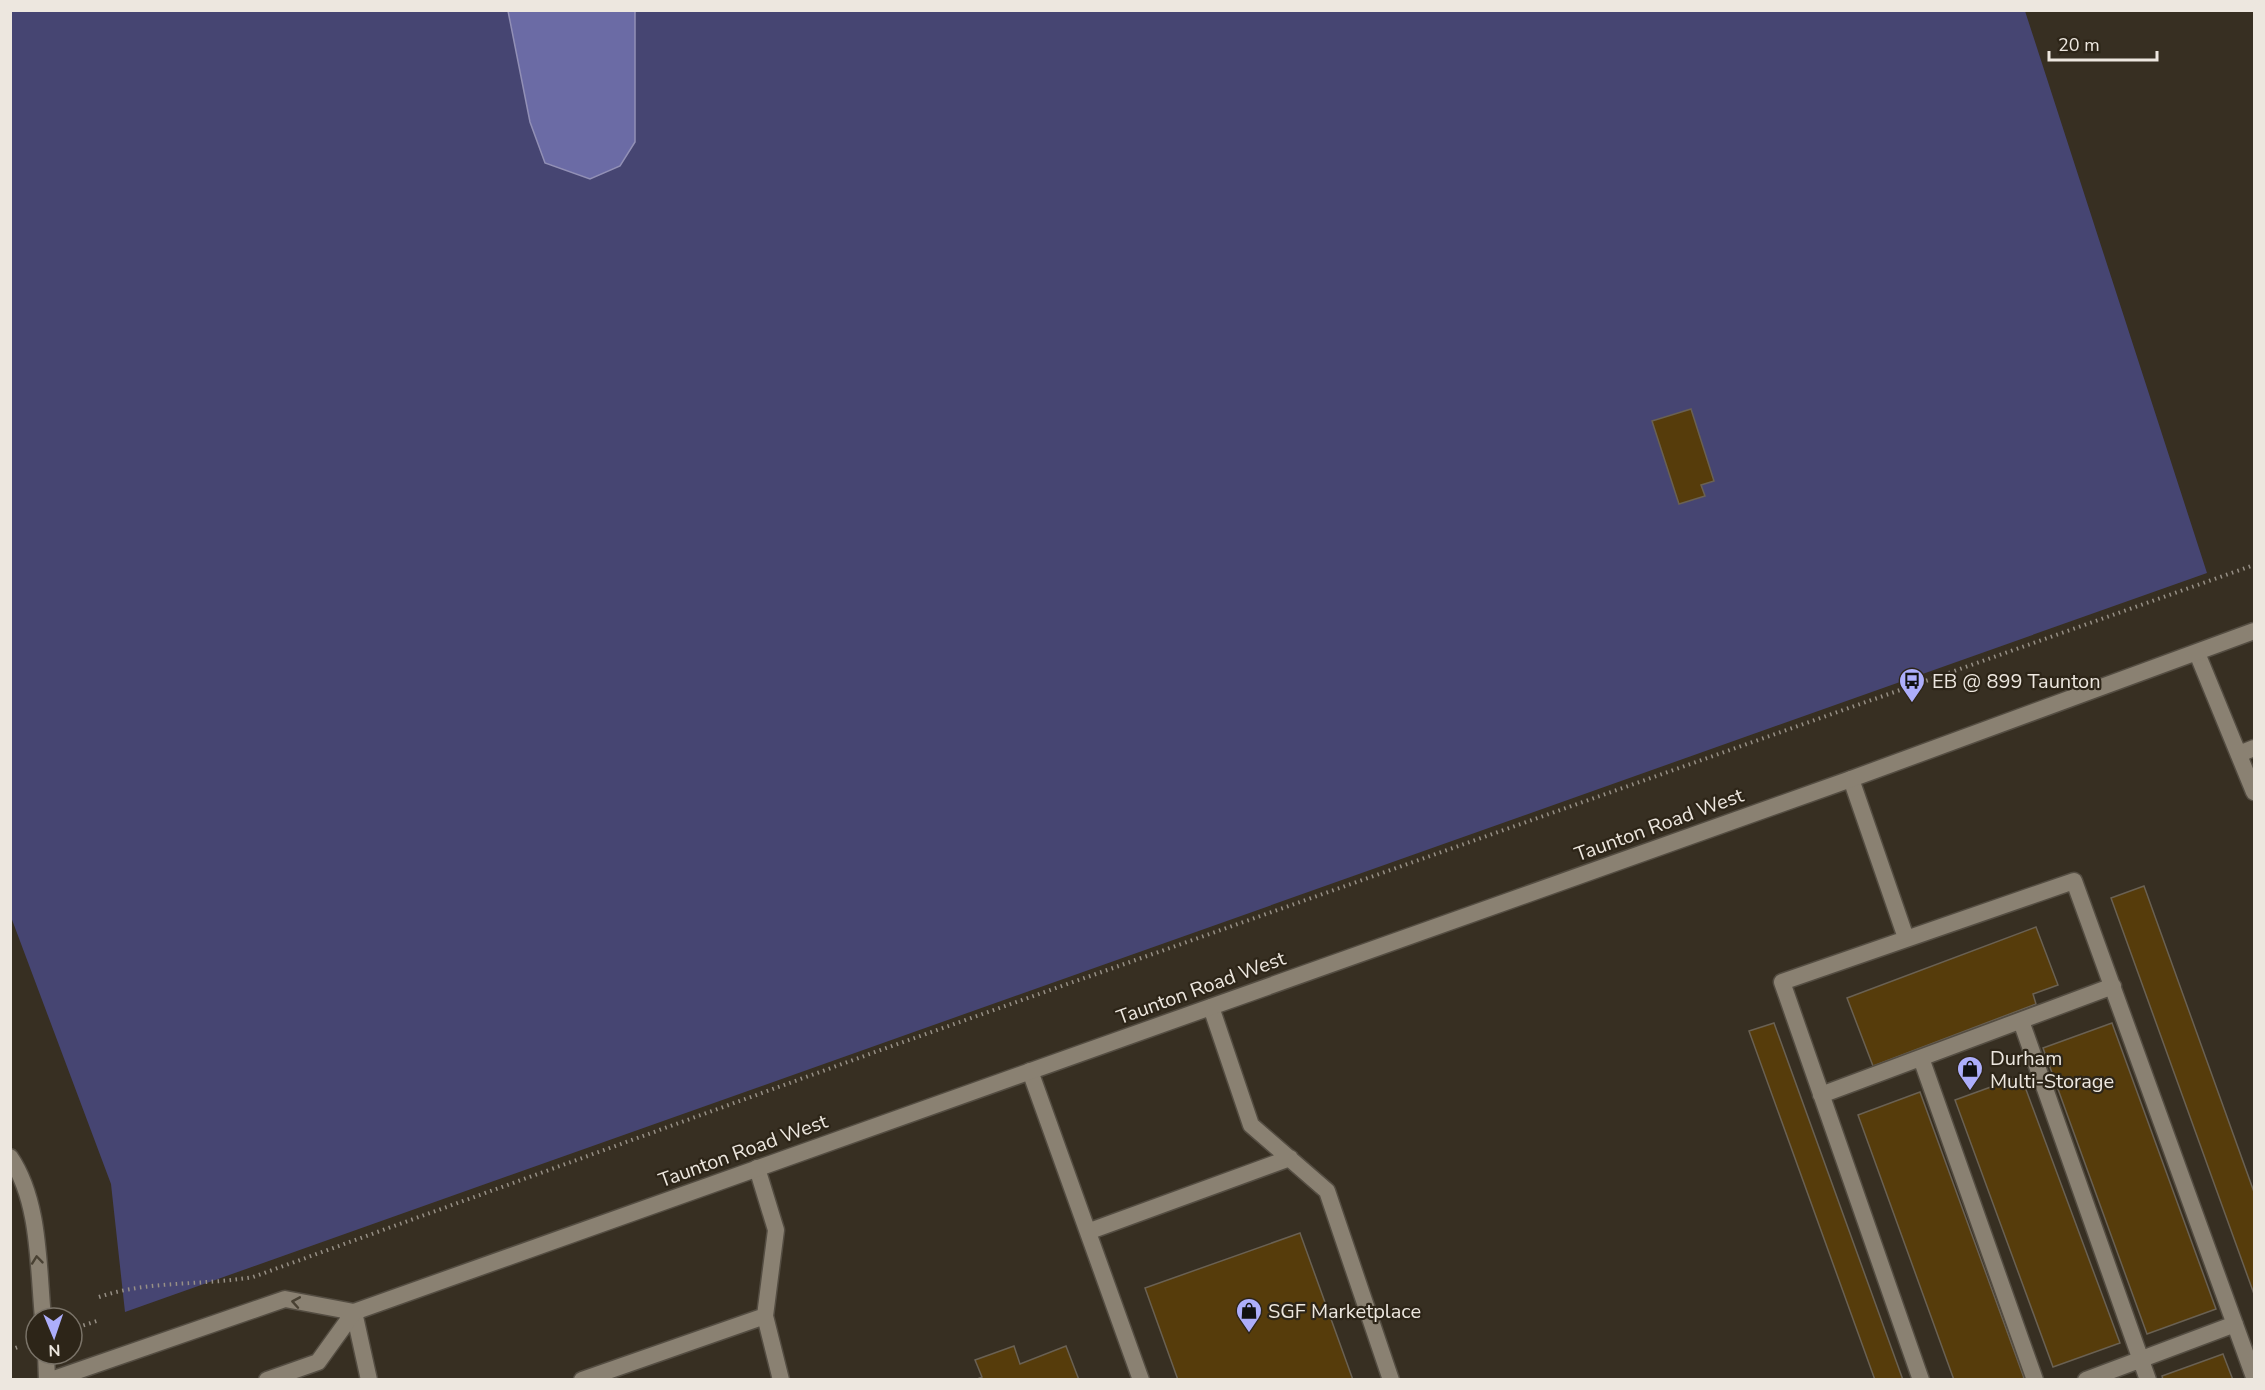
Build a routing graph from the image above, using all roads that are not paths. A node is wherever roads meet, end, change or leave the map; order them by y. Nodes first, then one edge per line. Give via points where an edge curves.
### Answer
1 (2254, 631) edge
2 (2197, 653) junction
3 (2247, 751) edge
4 (1851, 779) junction
5 (2254, 792) edge
6 (1906, 938) junction
7 (2112, 986) junction
8 (1211, 1007) junction
9 (2021, 1021) junction
10 (1921, 1058) junction
11 (1030, 1071) junction
12 (1821, 1095) junction
13 (10, 1157) edge
14 (1290, 1158) junction
15 (758, 1168) junction
16 (1089, 1231) junction
17 (42, 1306) edge
18 (354, 1312) junction
19 (765, 1316) junction
20 (2235, 1324) junction
21 (2141, 1359) junction
22 (2254, 1377) edge
23 (49, 1380) edge
24 (267, 1380) edge
25 (369, 1380) edge
26 (582, 1380) edge
27 (781, 1380) edge
28 (1141, 1380) edge
29 (1391, 1380) edge
30 (1921, 1380) edge
31 (2035, 1380) edge
32 (2086, 1380) edge
33 (2148, 1380) edge

1 - 2 main road, Taunton Road West
2 - 3 main road
2 - 4 main road, Taunton Road West
3 - 5 main road
4 - 6 main road
4 - 8 main road, Taunton Road West
6 - 7 main road via 2074,881
6 - 12 main road via 1782,982
7 - 9 main road
7 - 20 main road
8 - 11 main road, Taunton Road West
8 - 14 main road via 1251,1125
9 - 10 main road
9 - 21 main road
10 - 12 main road
10 - 31 main road
11 - 15 main road, Taunton Road West
11 - 16 main road
12 - 30 main road
17 -> 13 main road via 32,1213 20,1171
14 - 16 main road
14 - 29 main road via 1327,1191
15 - 18 main road, Taunton Road West
15 - 19 main road via 776,1230
16 - 28 main road
18 -> 23 main road via 285,1299
18 - 24 main road via 318,1362
18 - 25 main road
19 - 26 main road
19 - 27 main road
20 - 21 main road
20 - 22 main road
21 - 32 main road
21 - 33 main road

